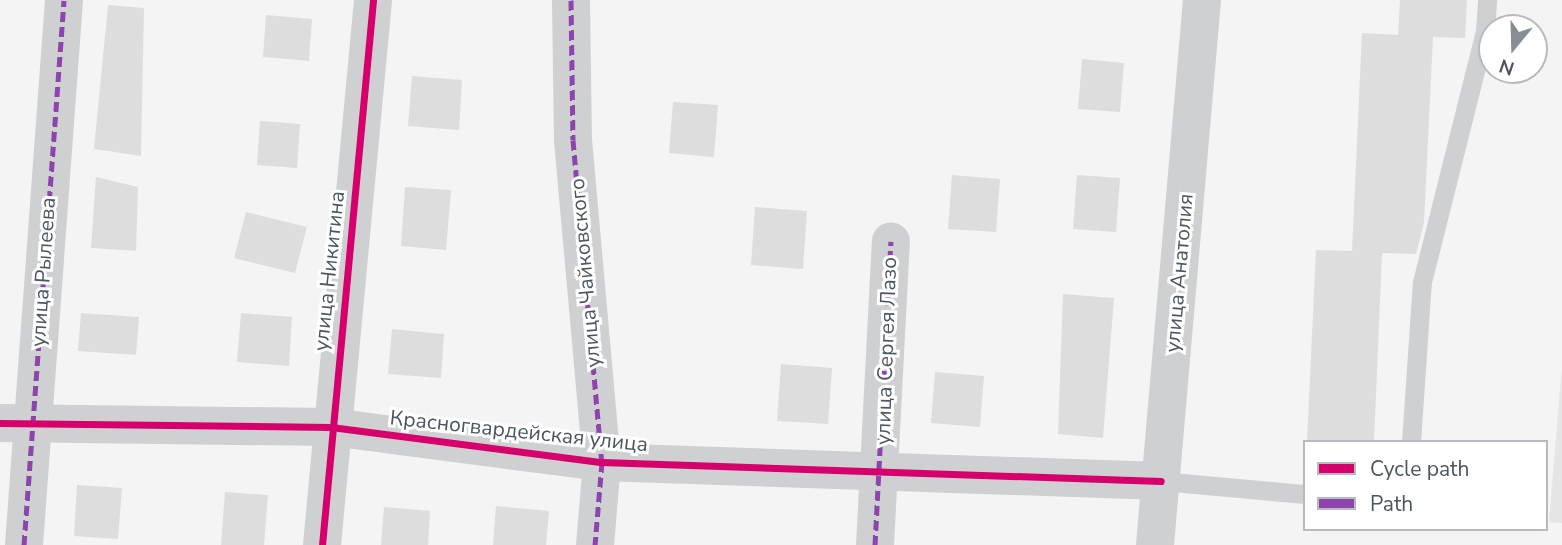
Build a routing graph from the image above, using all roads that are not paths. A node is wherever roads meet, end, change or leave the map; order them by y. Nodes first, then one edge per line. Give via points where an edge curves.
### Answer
1 (65, 0) edge
2 (373, 0) edge
3 (571, 0) edge
4 (1202, 0) edge
5 (1487, 0) edge
6 (891, 241) dead end
7 (15, 425) edge
8 (331, 427) junction
9 (1411, 440) edge
10 (602, 462) junction
11 (881, 473) junction
12 (1161, 481) junction
13 (1303, 494) edge
14 (24, 545) edge
15 (322, 545) edge
16 (595, 545) edge
17 (875, 545) edge
18 (1156, 545) edge

1 - 7 street, улица Рылеева
2 - 8 street, улица Никитина
3 - 10 street, улица Чайковского via 573,140
4 - 12 street, улица Анатолия
5 - 9 lane via 1485,31 1422,282
6 - 11 street, улица Сергея Лазо
7 - 8 street, Красногвардейская улица
7 - 14 street, улица Рылеева
8 - 10 street, Красногвардейская улица
8 - 15 street, улица Никитина
10 - 11 street, Красногвардейская улица
10 - 16 street, улица Чайковского
11 - 12 street, Красногвардейская улица
11 - 17 street, улица Сергея Лазо
12 - 13 lane
12 - 18 street, улица Анатолия

